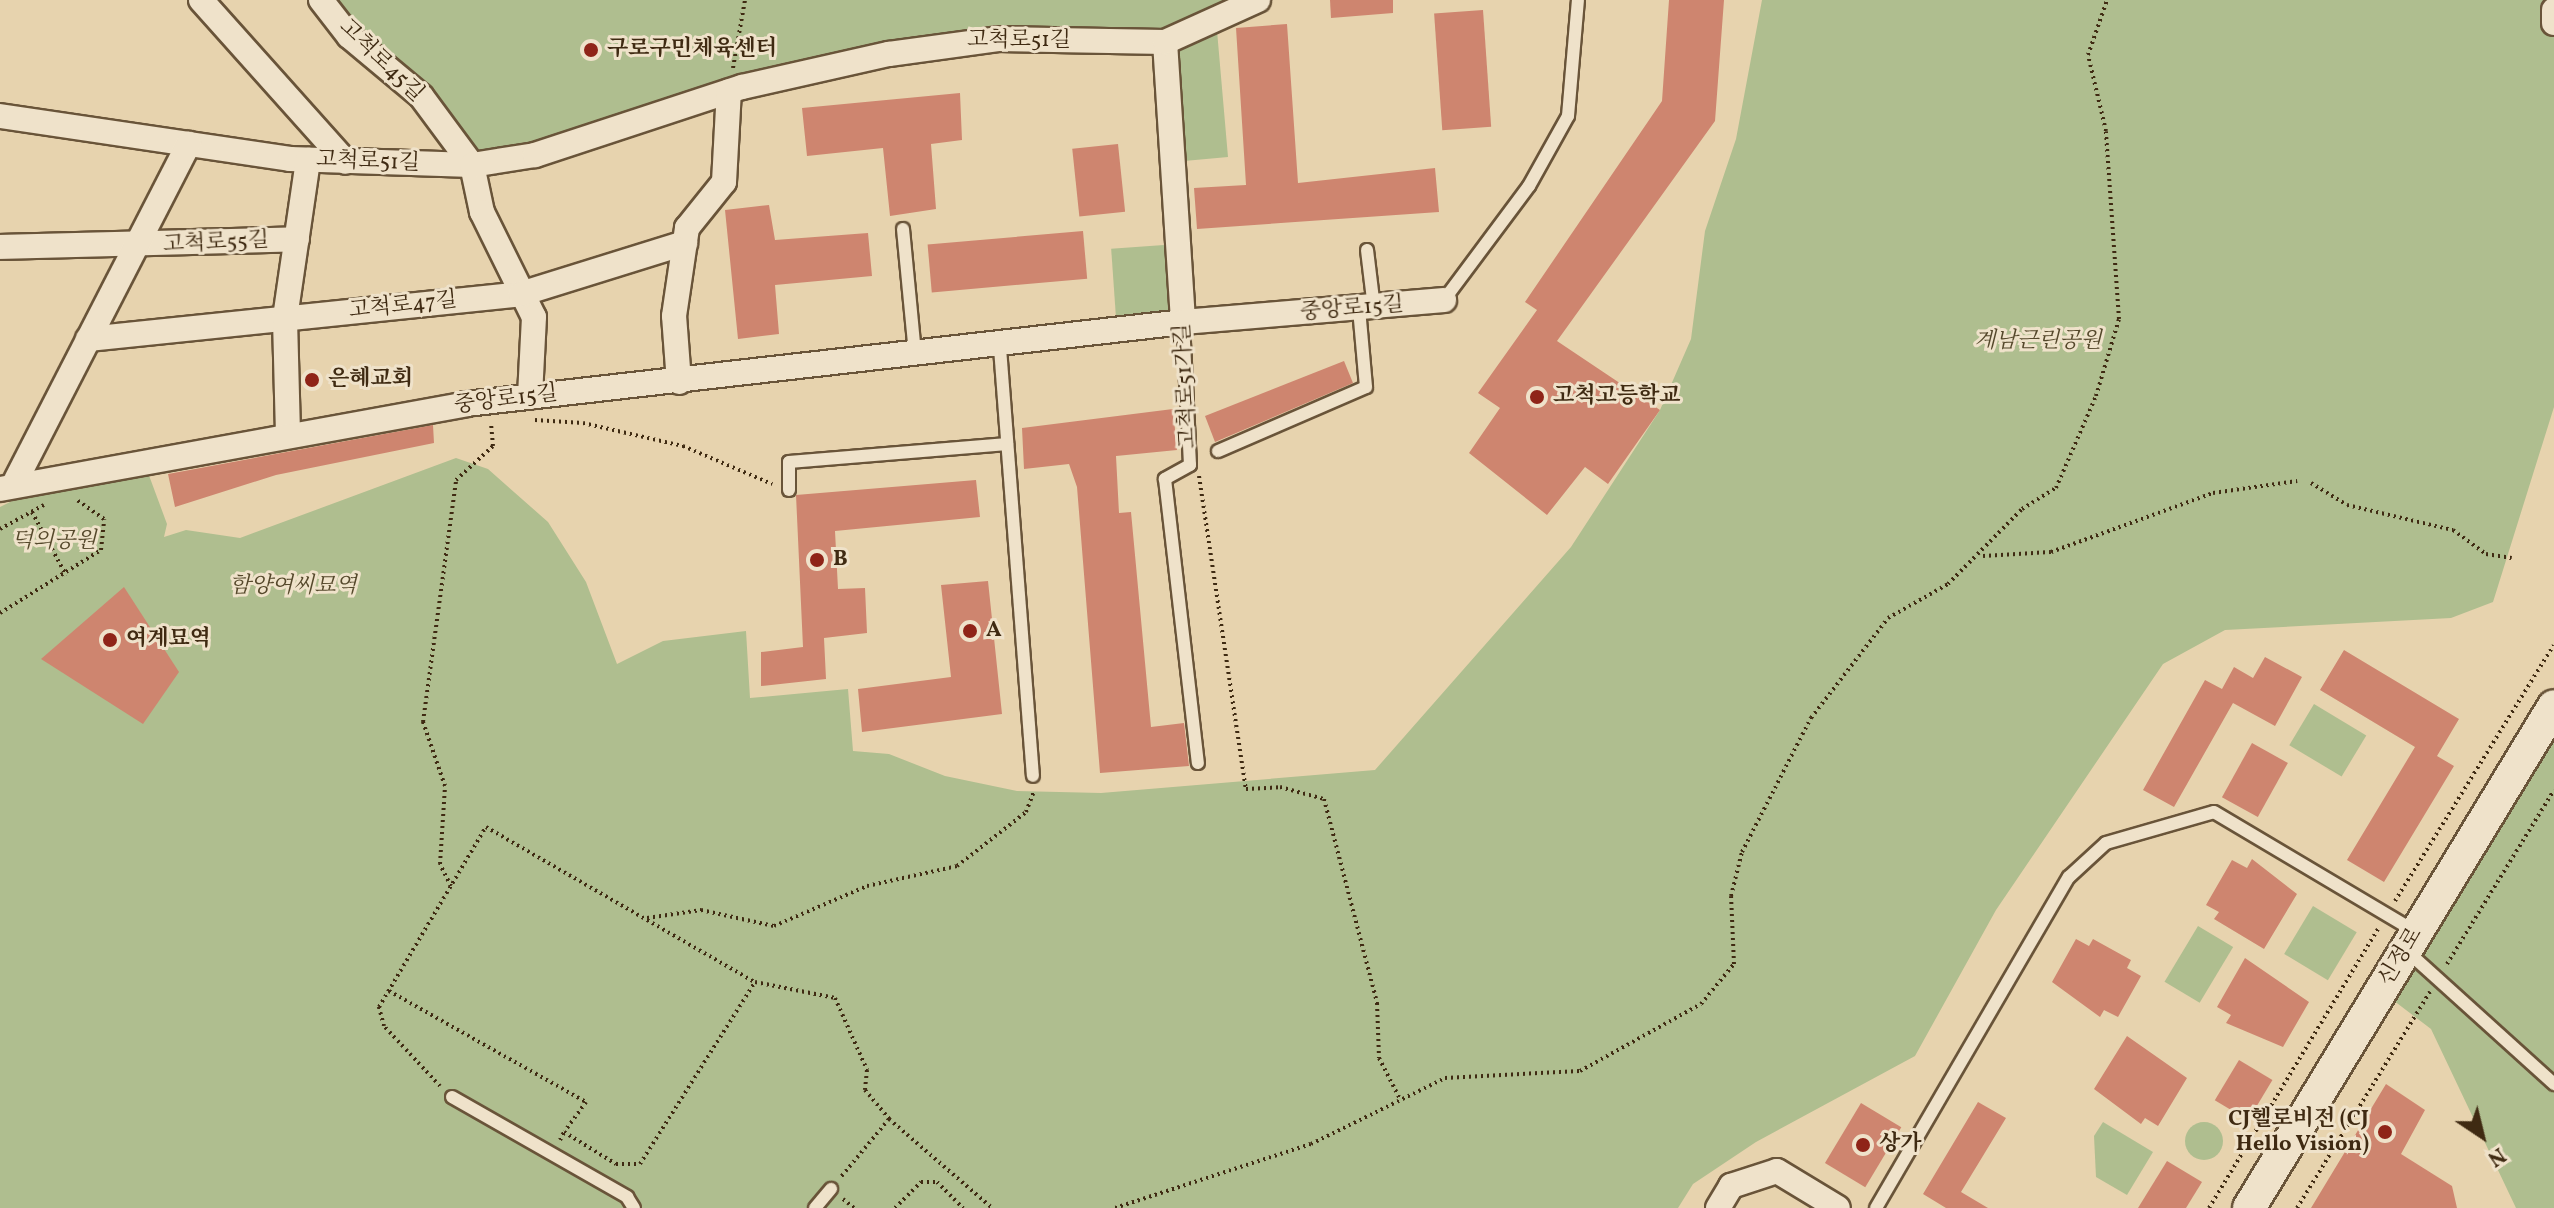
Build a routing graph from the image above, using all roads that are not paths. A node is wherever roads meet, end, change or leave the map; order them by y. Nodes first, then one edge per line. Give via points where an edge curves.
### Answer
1 (201, 0) edge
2 (321, 0) edge
3 (1258, 0) edge
4 (1578, 0) edge
5 (2554, 10) edge
6 (2554, 23) edge
7 (1165, 42) junction
8 (729, 91) junction
9 (0, 116) edge
10 (189, 144) junction
11 (308, 160) junction
12 (346, 162) junction
13 (472, 165) junction
14 (903, 229) dead end
15 (297, 239) junction
16 (685, 243) junction
17 (0, 247) edge
18 (136, 247) junction
19 (1367, 250) dead end
20 (521, 294) junction
21 (1444, 300) joint
22 (1366, 308) junction
23 (285, 318) junction
24 (1183, 322) junction
25 (88, 339) junction
26 (1000, 348) junction
27 (915, 357) junction
28 (679, 382) junction
29 (527, 409) junction
30 (288, 434) junction
31 (1007, 444) junction
32 (1218, 451) dead end
33 (4, 486) edge
34 (789, 490) road end
35 (2554, 706) edge
36 (1198, 763) dead end
37 (1033, 776) road end
38 (2411, 941) junction
39 (2554, 1084) edge
40 (452, 1097) road end
41 (831, 1189) road end
42 (634, 1208) edge
43 (815, 1208) edge
44 (1718, 1208) edge
45 (1838, 1208) edge
46 (1876, 1208) edge
47 (2249, 1208) edge

1 - 12 street
2 - 13 street, 고척로45길 via 349,36 421,96
3 - 7 street, 고척로51길
4 - 21 lane, 중앙로15길 via 1567,76 1568,116 1553,149
5 - 6 street
7 - 8 street, 고척로51길 via 948,42
7 - 24 street, 고척로51가길
8 - 13 street, 고척로51길 via 535,155
8 - 16 street via 724,182 687,228
9 - 10 street, 고척로51길
10 - 11 street, 고척로51길
10 - 18 street, 고척로55길
11 - 12 street, 고척로51길
11 - 15 street
12 - 13 street, 고척로51길
13 - 20 street, 고척로45길 via 482,212
14 - 27 lane
15 - 18 street, 고척로55길
15 - 23 street
16 - 20 street
16 - 28 street via 674,316
17 - 18 street, 고척로55길
18 - 25 street, 고척로55길
19 - 22 lane
20 - 23 street, 고척로47길
20 - 29 street, 고척로45길 via 534,317
21 - 22 street, 중앙로15길
22 - 24 street, 중앙로15길
22 - 32 lane via 1366,387
23 - 25 street, 고척로47길
23 - 30 street
24 - 26 street, 중앙로15길
24 - 36 lane, 고척로51가길 via 1190,465 1165,479
25 - 33 street, 중앙로15길
26 - 27 street, 중앙로15길
26 - 31 lane
27 - 28 street, 중앙로15길
28 - 29 street, 중앙로15길
29 - 30 street, 중앙로15길
30 - 33 street, 중앙로15길
31 - 34 lane via 789,462
31 - 37 lane
35 - 38 main road, 신정로
38 - 39 lane via 2438,979
38 - 46 lane via 2214,812 2106,843 2069,877
38 - 47 main road, 신정로
40 - 42 lane via 627,1197
41 - 43 lane
44 - 45 street via 1731,1186 1777,1171

